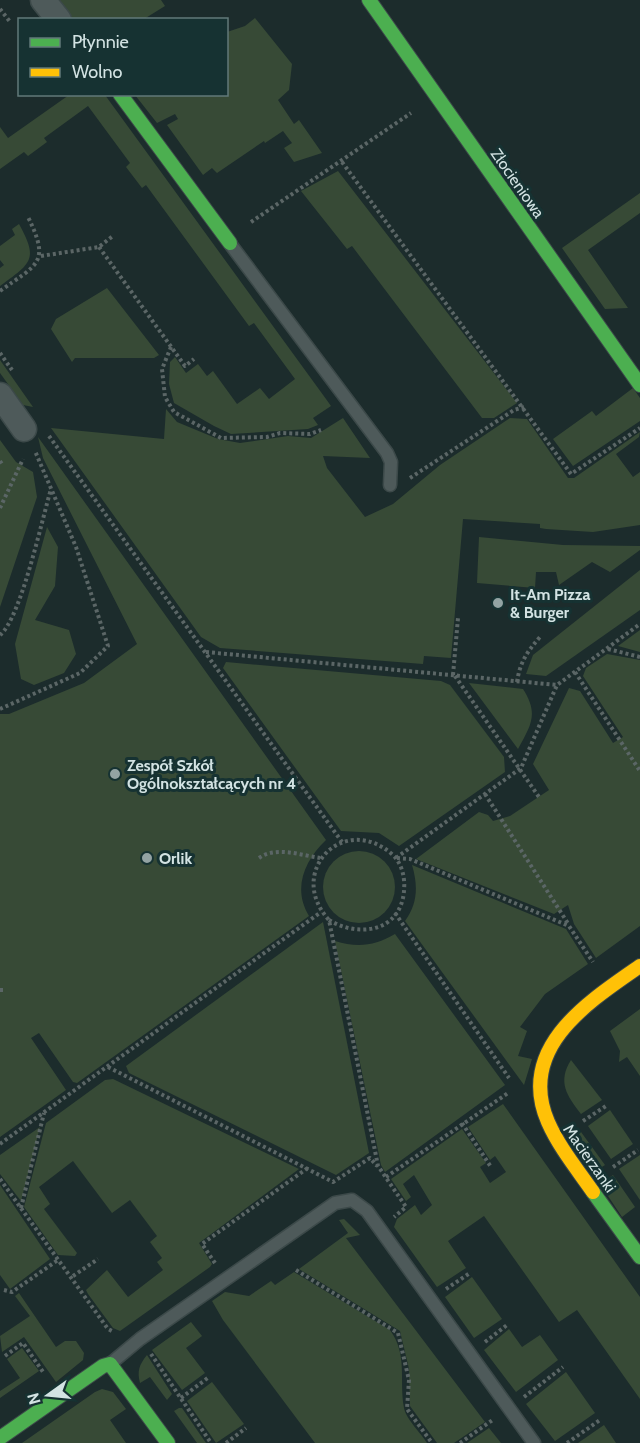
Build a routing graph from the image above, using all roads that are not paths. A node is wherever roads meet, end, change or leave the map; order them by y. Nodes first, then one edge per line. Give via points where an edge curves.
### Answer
1 (43, 0) edge
2 (369, 0) edge
3 (56, 18) edge
4 (121, 96) edge
5 (228, 240) joint
6 (640, 385) edge
7 (0, 395) edge
8 (35, 430) road end
9 (390, 485) road end
10 (640, 966) edge
11 (640, 1257) edge
12 (110, 1364) junction
13 (0, 1438) edge
14 (168, 1443) edge
15 (534, 1443) edge

1 - 3 street
2 - 6 street, Złocieniowa
4 - 5 street
5 - 9 lane via 387,453 391,462
7 - 8 street
10 - 11 street, Macierzanki via 574,1017 551,1046 540,1095 552,1136
12 - 13 street
12 - 14 street
12 - 15 lane via 335,1203 352,1200 367,1211

